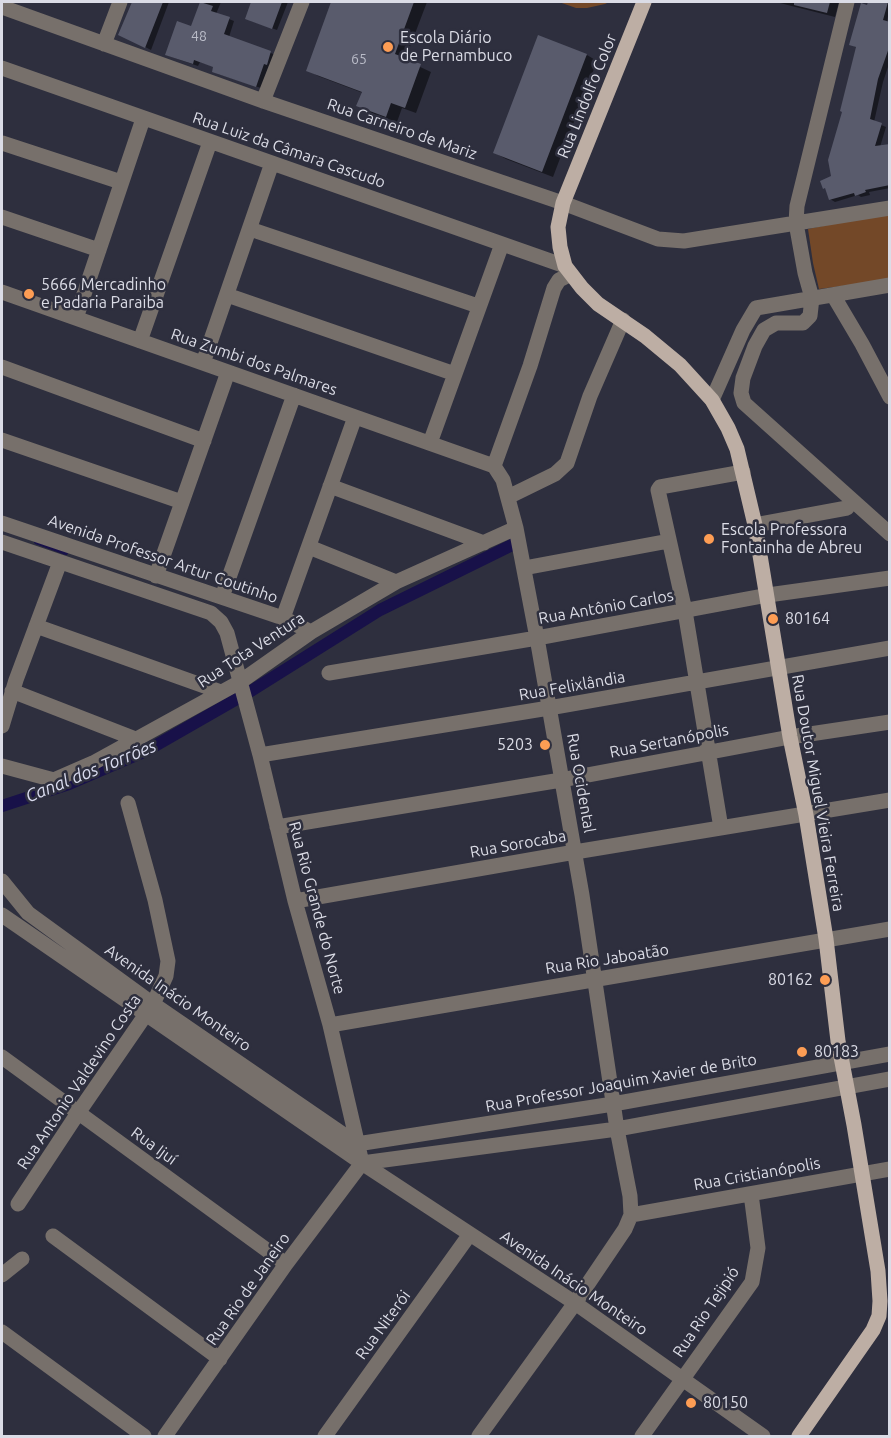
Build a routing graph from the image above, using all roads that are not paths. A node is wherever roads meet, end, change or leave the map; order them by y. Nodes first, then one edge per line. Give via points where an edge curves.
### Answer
1 (120, 2) edge
2 (302, 2) edge
3 (644, 2) edge
4 (848, 2) edge
5 (2, 7) edge
6 (104, 44) junction
7 (2, 68) edge
8 (263, 101) junction
9 (143, 118) junction
10 (210, 142) junction
11 (2, 143) edge
12 (272, 163) junction
13 (121, 182) junction
14 (563, 203) junction
15 (890, 208) edge
16 (2, 217) edge
17 (796, 223) junction
18 (250, 229) junction
19 (502, 244) junction
20 (99, 250) junction
21 (568, 270) junction
22 (890, 285) edge
23 (2, 292) edge
24 (227, 295) junction
25 (832, 295) junction
26 (812, 298) junction
27 (478, 306) junction
28 (76, 318) junction
29 (623, 320) junction
30 (140, 341) junction
31 (203, 363) junction
32 (2, 368) edge
33 (228, 372) junction
34 (454, 374) junction
35 (294, 395) junction
36 (890, 397) edge
37 (712, 400) junction
38 (355, 417) junction
39 (2, 440) edge
40 (204, 441) junction
41 (430, 443) junction
42 (494, 466) junction
43 (742, 472) junction
44 (330, 486) junction
45 (508, 497) junction
46 (182, 502) junction
47 (847, 508) dead end
48 (2, 523) edge
49 (755, 525) junction
50 (516, 528) junction
51 (890, 534) edge
52 (669, 541) junction
53 (2, 542) edge
54 (484, 543) junction
55 (309, 547) junction
56 (60, 562) junction
57 (524, 568) junction
58 (156, 576) junction
59 (890, 578) edge
60 (396, 582) junction
61 (768, 595) junction
62 (222, 597) junction
63 (686, 611) junction
64 (283, 618) junction
65 (36, 626) junction
66 (311, 632) junction
67 (537, 638) junction
68 (890, 648) edge
69 (778, 668) junction
70 (329, 673) dead end
71 (240, 682) junction
72 (697, 683) junction
73 (12, 691) junction
74 (221, 692) junction
75 (549, 708) junction
76 (890, 722) edge
77 (2, 726) edge
78 (790, 737) junction
79 (138, 740) junction
80 (710, 752) junction
81 (260, 754) junction
82 (2, 766) edge
83 (561, 780) junction
84 (890, 800) edge
85 (128, 803) dead end
86 (806, 815) junction
87 (277, 827) junction
88 (721, 828) junction
89 (575, 852) junction
90 (2, 881) edge
91 (295, 901) junction
92 (2, 915) edge
93 (890, 929) edge
94 (826, 939) junction
95 (594, 980) junction
96 (149, 1010) junction
97 (330, 1024) junction
98 (890, 1054) edge
99 (2, 1057) edge
100 (842, 1063) junction
101 (890, 1079) edge
102 (847, 1085) junction
103 (613, 1104) junction
104 (78, 1113) junction
105 (617, 1129) junction
106 (357, 1144) junction
107 (362, 1163) junction
108 (890, 1169) edge
109 (863, 1173) junction
110 (751, 1194) junction
111 (18, 1204) dead end
112 (631, 1215) junction
113 (470, 1234) junction
114 (53, 1236) dead end
115 (22, 1259) dead end
116 (286, 1264) junction
117 (2, 1275) edge
118 (885, 1300) edge
119 (575, 1303) junction
120 (2, 1332) edge
121 (220, 1359) junction
122 (683, 1379) junction
123 (144, 1437) edge
124 (165, 1437) edge
125 (325, 1437) edge
126 (479, 1437) edge
127 (642, 1437) edge
128 (763, 1437) edge
129 (799, 1437) edge

1 - 6 street
2 - 8 street
3 - 14 main road, Rua Lindolfo Color
4 - 17 street
5 - 6 street, Rua Carneiro de Mariz
6 - 8 street, Rua Carneiro de Mariz
7 - 9 street, Rua Luiz da Câmara Cascudo
8 - 14 street, Rua Carneiro de Mariz
9 - 10 street, Rua Luiz da Câmara Cascudo
9 - 13 street
10 - 12 street, Rua Luiz da Câmara Cascudo
10 - 30 street
11 - 13 street
12 - 18 street
12 - 19 street, Rua Luiz da Câmara Cascudo
13 - 20 street
14 - 17 street, Rua Carneiro de Mariz via 668,241
14 - 21 main road, Rua Doutor Miguel Vieira Ferreira via 558,226
15 - 17 street, Rua Carneiro de Mariz
16 - 20 street
17 - 26 street
18 - 24 street
18 - 27 street
19 - 21 street, Rua Luiz da Câmara Cascudo
19 - 27 street
20 - 28 street
21 - 29 main road, Rua Doutor Miguel Vieira Ferreira via 598,304
21 - 42 street via 554,288
22 - 25 street
23 - 28 street, Rua Zumbi dos Palmares
24 - 31 street
24 - 34 street
25 - 26 street
25 - 36 street
26 - 37 street via 756,308
26 - 51 street via 808,320 776,323 759,336 743,378 742,398
27 - 34 street
28 - 30 street, Rua Zumbi dos Palmares
29 - 37 main road, Rua Doutor Miguel Vieira Ferreira via 680,365
29 - 45 street via 590,396 567,463 555,474
30 - 31 street, Rua Zumbi dos Palmares
31 - 33 street, Rua Zumbi dos Palmares
32 - 40 street
33 - 35 street, Rua Zumbi dos Palmares
33 - 40 street
34 - 41 street
35 - 38 street, Rua Zumbi dos Palmares
35 - 62 street
37 - 43 main road, Rua Doutor Miguel Vieira Ferreira via 737,449
38 - 41 street, Rua Zumbi dos Palmares
38 - 44 street
39 - 46 street
40 - 46 street
41 - 42 street, Rua Zumbi dos Palmares
42 - 45 street, Rua Ocidental
43 - 49 main road, Rua Doutor Miguel Vieira Ferreira
43 - 52 street via 660,487 658,496
44 - 54 street
44 - 55 street
45 - 50 street, Rua Ocidental
46 - 58 street
47 - 49 street
48 - 58 street, Avenida Professor Artur Coutinho
49 - 61 main road, Rua Doutor Miguel Vieira Ferreira
50 - 54 street, Rua Tota Ventura
50 - 57 street, Rua Ocidental
52 - 57 street
52 - 63 street
53 - 56 street
54 - 60 street, Rua Tota Ventura
55 - 60 street
55 - 64 street
56 - 65 street
56 - 71 street via 211,613 226,633
57 - 67 street, Rua Ocidental
58 - 62 street, Avenida Professor Artur Coutinho
59 - 61 street, Rua Antônio Carlos
60 - 66 street, Rua Tota Ventura
61 - 63 street, Rua Antônio Carlos
61 - 69 main road, Rua Doutor Miguel Vieira Ferreira
62 - 64 street, Avenida Professor Artur Coutinho
63 - 67 street, Rua Antônio Carlos
63 - 72 street
64 - 66 street, Avenida Professor Artur Coutinho
65 - 73 street
65 - 74 street
66 - 71 street, Rua Tota Ventura
67 - 70 street, Rua Antônio Carlos
67 - 75 street, Rua Ocidental
68 - 69 street, Rua Felixlândia
69 - 72 street, Rua Felixlândia
69 - 78 main road, Rua Doutor Miguel Vieira Ferreira
71 - 74 street, Rua Tota Ventura
71 - 81 street, Rua Rio Grande do Norte
72 - 75 street, Rua Felixlândia
72 - 80 street
73 - 77 street
73 - 79 street
74 - 79 street, Rua Tota Ventura
75 - 81 street, Rua Felixlândia
75 - 83 street, Rua Ocidental
76 - 78 street, Rua Sertanópolis
78 - 80 street, Rua Sertanópolis
78 - 86 main road, Rua Doutor Miguel Vieira Ferreira
79 - 82 street, Rua Tota Ventura via 54,780
80 - 83 street, Rua Sertanópolis
80 - 88 street
81 - 87 street, Rua Rio Grande do Norte
83 - 87 street, Rua Sertanópolis
83 - 89 street, Rua Ocidental
84 - 86 street, Rua Sorocaba
85 - 96 street, Rua Antonio Valdevino Costa via 168,961 164,984
86 - 88 street, Rua Sorocaba
86 - 94 main road, Rua Doutor Miguel Vieira Ferreira
87 - 91 street, Rua Rio Grande do Norte
88 - 89 street, Rua Sorocaba
89 - 91 street, Rua Sorocaba
89 - 95 street, Rua Ocidental
90 - 96 street, Avenida Inácio Monteiro via 28,913
91 - 97 street, Rua Rio Grande do Norte
92 - 96 street, Avenida Inácio Monteiro
93 - 94 street, Rua Rio Jaboatão
94 - 95 street, Rua Rio Jaboatão
94 - 100 main road, Rua Doutor Miguel Vieira Ferreira
95 - 97 street, Rua Rio Jaboatão
95 - 103 street, Rua Ocidental
96 - 104 street, Rua Antonio Valdevino Costa
96 - 106 street, Avenida Inácio Monteiro
96 - 107 street, Avenida Inácio Monteiro
97 - 106 street, Rua Rio Grande do Norte
98 - 100 street, Rua Professor Joaquim Xavier de Brito
99 - 104 street, Rua Ijuí
100 - 102 main road, Rua Doutor Miguel Vieira Ferreira
100 - 103 street, Rua Professor Joaquim Xavier de Brito
101 - 102 street
102 - 105 street
102 - 109 main road, Rua Doutor Miguel Vieira Ferreira
103 - 105 street, Rua Ocidental
103 - 106 street, Rua Professor Joaquim Xavier de Brito
104 - 111 street, Rua Antonio Valdevino Costa
104 - 116 street, Rua Ijuí
105 - 107 street
105 - 112 street, Rua Ocidental
106 - 107 street
107 - 113 street, Avenida Inácio Monteiro
107 - 116 street, Rua Rio de Janeiro
108 - 109 street, Rua Cristianópolis
109 - 110 street, Rua Cristianópolis
109 - 118 main road, Rua Doutor Miguel Vieira Ferreira
110 - 112 street, Rua Cristianópolis
110 - 122 street, Rua Rio Tejipió via 758,1248 753,1282
112 - 119 street
113 - 119 street, Avenida Inácio Monteiro
113 - 125 street, Rua Niterói
114 - 121 street
115 - 117 street
116 - 121 street, Rua Rio de Janeiro
118 - 129 main road, Rua Doutor Miguel Vieira Ferreira via 873,1330
119 - 122 street, Avenida Inácio Monteiro
119 - 126 street
120 - 123 street
121 - 124 street, Rua Rio de Janeiro
122 - 127 street, Rua Rio Tejipió
122 - 128 street, Avenida Inácio Monteiro

